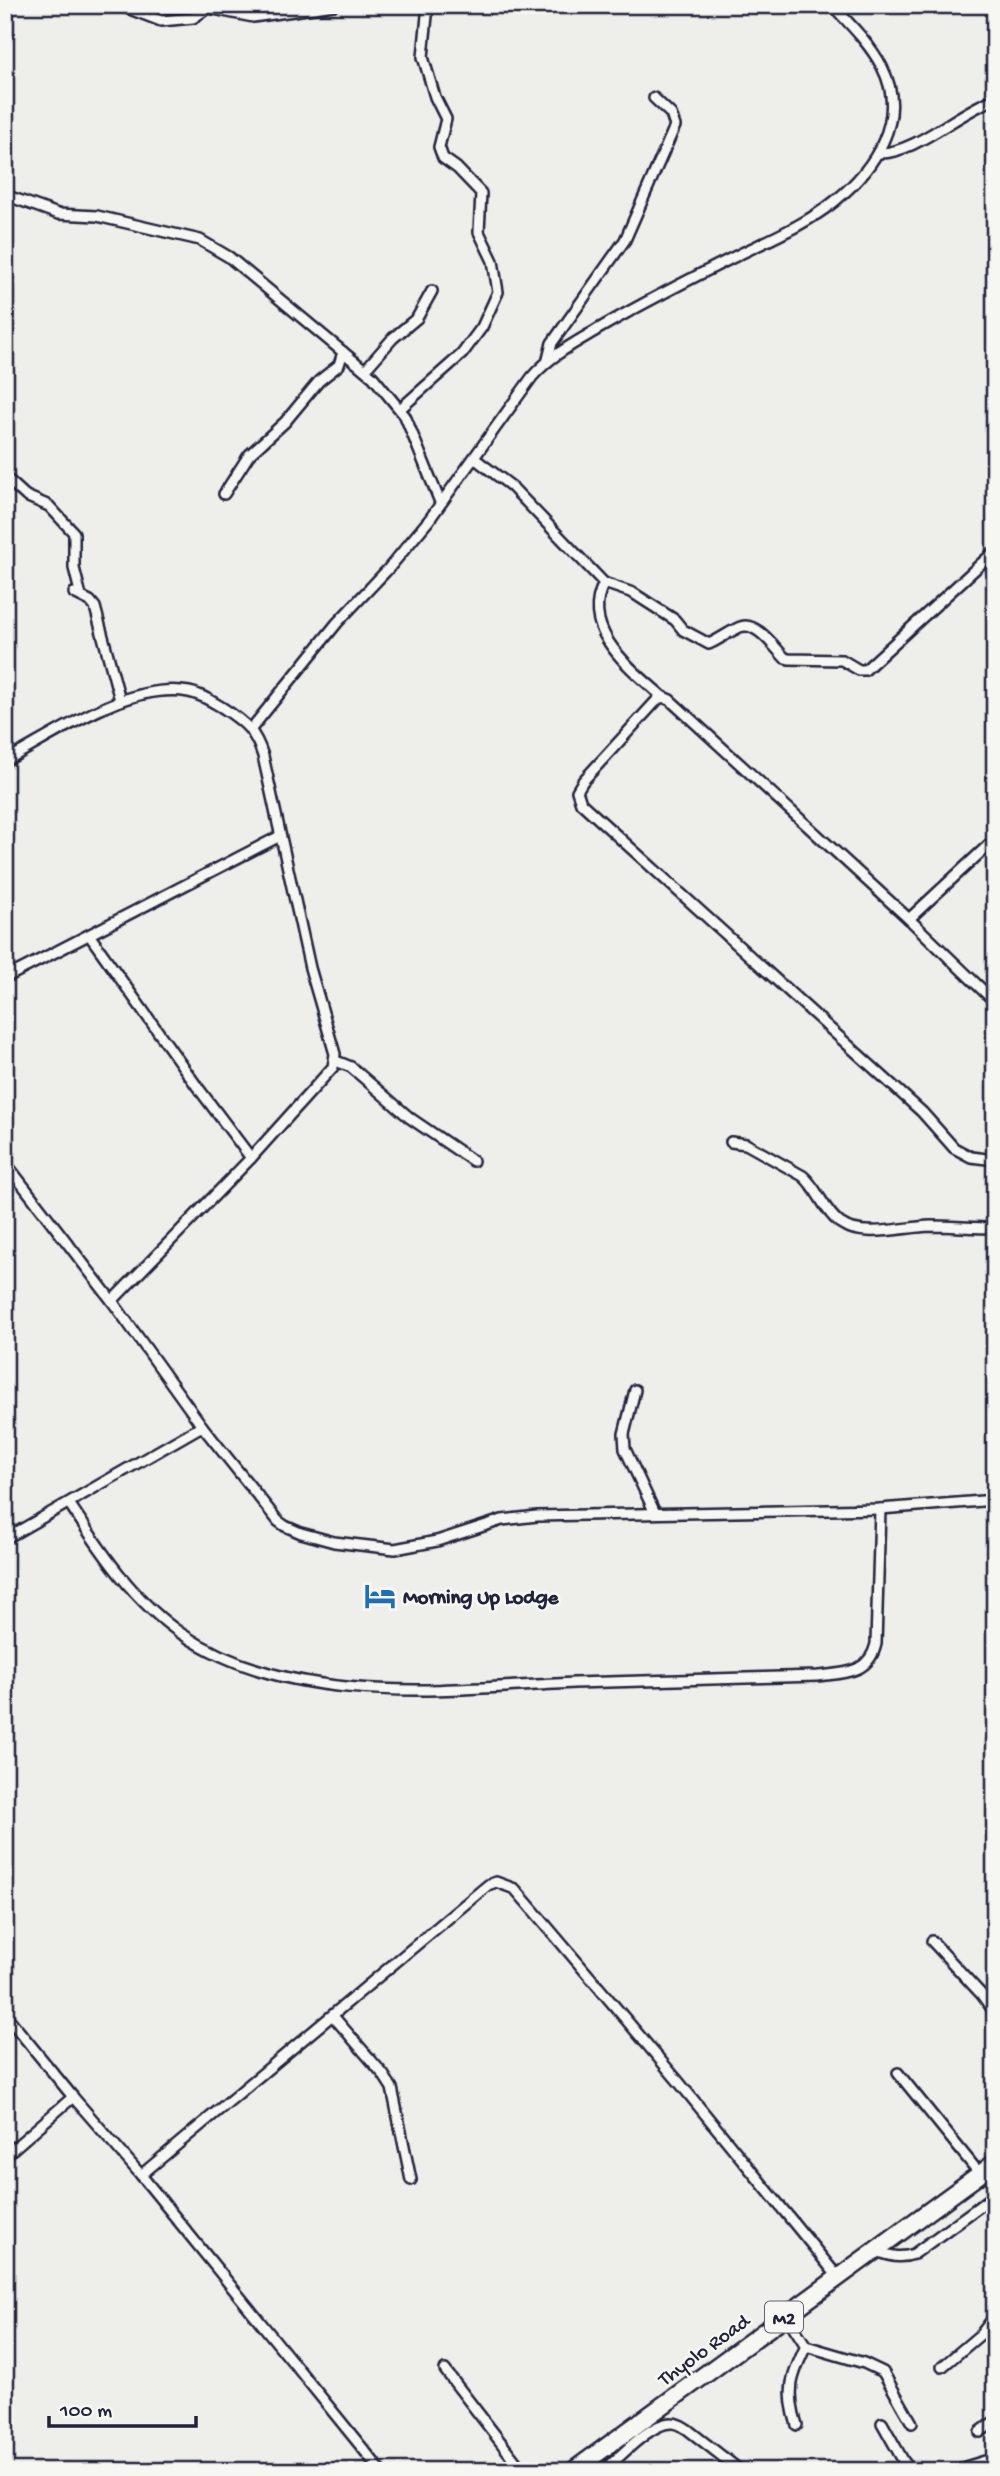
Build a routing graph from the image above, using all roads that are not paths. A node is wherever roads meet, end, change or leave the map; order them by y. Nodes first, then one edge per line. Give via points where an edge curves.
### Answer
1 (119, 5) edge
2 (334, 5) edge
3 (428, 5) edge
4 (832, 5) edge
5 (654, 98) dead end
6 (995, 99) edge
7 (878, 153) junction
8 (5, 195) edge
9 (432, 291) dead end
10 (343, 352) junction
11 (548, 359) junction
12 (365, 370) junction
13 (400, 409) junction
14 (474, 458) junction
15 (5, 477) edge
16 (223, 494) dead end
17 (440, 502) junction
18 (995, 551) edge
19 (604, 583) junction
20 (663, 697) junction
21 (120, 699) junction
22 (251, 729) junction
23 (5, 761) edge
24 (280, 836) junction
25 (995, 839) edge
26 (909, 919) junction
27 (90, 936) junction
28 (5, 978) edge
29 (995, 1002) edge
30 (336, 1061) junction
31 (731, 1142) dead end
32 (251, 1158) junction
33 (995, 1160) edge
34 (473, 1161) dead end
35 (5, 1163) edge
36 (995, 1228) edge
37 (112, 1301) junction
38 (635, 1390) dead end
39 (202, 1426) junction
40 (995, 1500) edge
41 (69, 1503) junction
42 (880, 1509) junction
43 (655, 1513) junction
44 (5, 1539) edge
45 (932, 1941) dead end
46 (995, 2013) edge
47 (5, 2014) edge
48 (333, 2016) junction
49 (898, 2073) dead end
50 (73, 2097) junction
51 (5, 2156) edge
52 (995, 2163) edge
53 (980, 2174) junction
54 (141, 2175) junction
55 (411, 2180) dead end
56 (995, 2195) edge
57 (876, 2251) junction
58 (838, 2277) junction
59 (786, 2315) junction
60 (995, 2316) edge
61 (806, 2346) junction
62 (942, 2367) dead end
63 (445, 2370) dead end
64 (995, 2421) edge
65 (882, 2423) dead end
66 (912, 2423) dead end
67 (797, 2425) dead end
68 (981, 2432) dead end
69 (617, 2436) junction
70 (633, 2444) junction
71 (995, 2458) edge
72 (381, 2471) edge
73 (523, 2471) edge
74 (572, 2471) edge
75 (604, 2471) edge
76 (741, 2471) edge
77 (912, 2471) edge
78 (952, 2471) edge

1 - 2 street via 161,21 193,18 208,8 253,17
3 - 13 street via 423,57 446,119 439,147 443,158 481,193 479,232 493,261 498,292 482,327 462,354
4 - 7 street via 869,46 887,80 889,125
5 - 11 street via 671,114 675,127 625,240 552,343
6 - 7 street via 907,146
7 - 11 street via 850,187 813,215
8 - 10 street via 58,214 97,216 200,240 229,257
9 - 12 street via 417,318
10 - 12 street
10 - 16 street via 339,365 249,455
11 - 14 street
12 - 13 street
13 - 17 street
14 - 17 street
14 - 19 street via 511,486
15 - 21 street via 26,496 50,506 74,533 78,595 95,607
17 - 22 street
18 - 19 street via 865,670 842,660 785,658 749,626 709,644 633,593
19 - 20 street via 597,620 607,640
20 - 26 street
20 - 33 street via 583,781 577,791 581,803 922,1112 954,1147 971,1157
21 - 22 street via 192,692
21 - 23 street
22 - 24 street via 263,756
24 - 27 street
24 - 30 street
25 - 26 street
26 - 29 street
27 - 28 street
27 - 32 street
30 - 32 street
30 - 34 street via 351,1066 410,1118
31 - 36 street via 746,1144 803,1176 848,1229
32 - 37 street
35 - 37 street
37 - 39 street
38 - 43 street via 625,1449
39 - 41 street
39 - 43 street via 278,1521 334,1542 395,1549 502,1520
40 - 42 street
41 - 42 street via 116,1570 183,1635 223,1656 286,1677 368,1688 856,1672 869,1660 876,1644
41 - 44 street
42 - 43 street
45 - 46 street
47 - 50 street
48 - 54 street
48 - 55 street via 392,2088
48 - 58 street via 488,1885 503,1883 515,1889
49 - 53 street
50 - 51 street
50 - 54 street
52 - 53 highway, Thyolo Road / M2
53 - 57 highway, Thyolo Road / M2
54 - 72 street
56 - 57 street via 914,2254 903,2258
57 - 58 highway, Thyolo Road / M2
58 - 59 highway, Thyolo Road / M2
59 - 61 street
59 - 69 highway, Thyolo Road / M2
60 - 62 street
61 - 66 street via 883,2372
61 - 67 street via 791,2379
63 - 73 street
64 - 68 street
65 - 77 street
69 - 70 street
69 - 74 highway, Thyolo Road / M2
70 - 75 street
70 - 76 street via 670,2422
71 - 78 street

